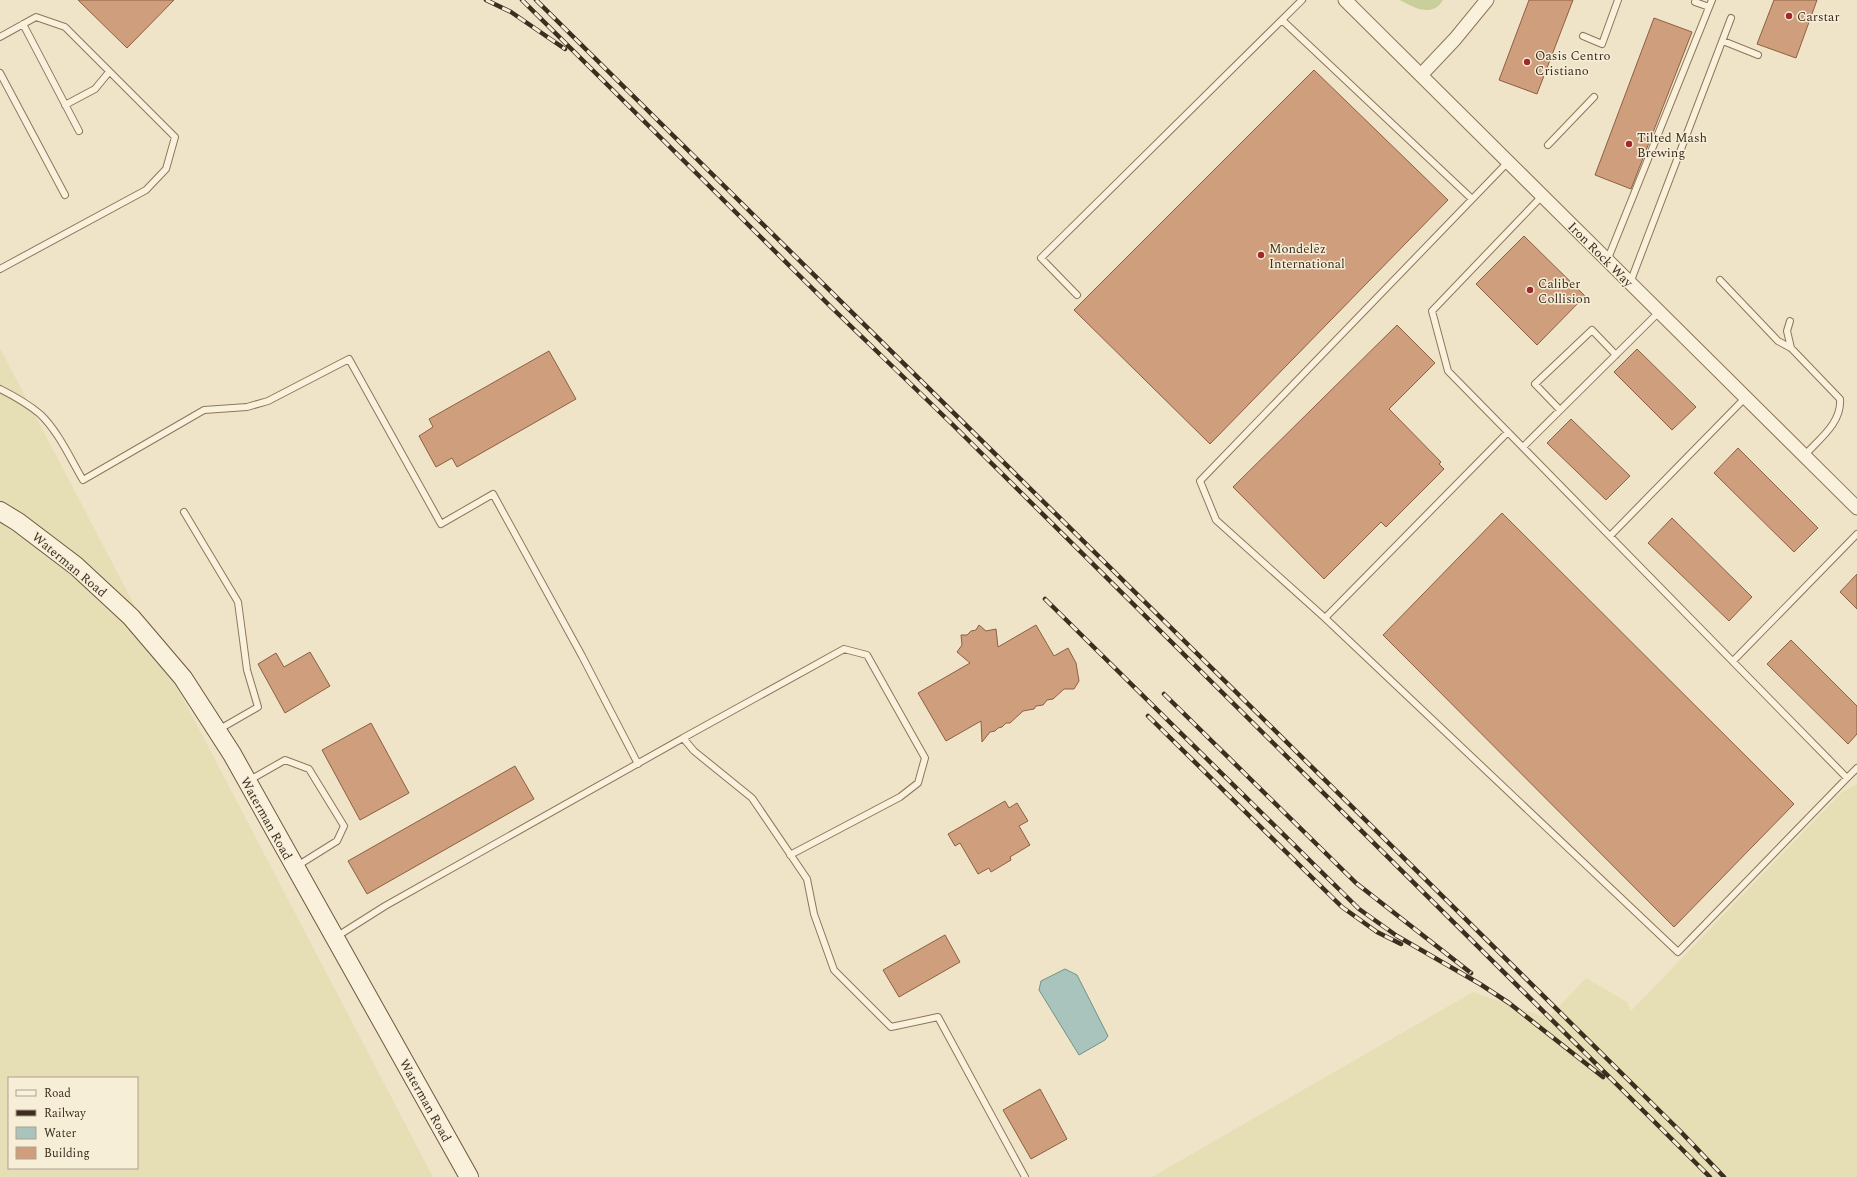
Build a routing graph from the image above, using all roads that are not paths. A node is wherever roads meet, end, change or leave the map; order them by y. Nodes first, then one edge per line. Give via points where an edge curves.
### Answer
1 (1302, 0) edge
2 (1345, 0) edge
3 (1487, 0) edge
4 (1618, 0) edge
5 (1712, 0) edge
6 (1695, 2) dead end
7 (1709, 7) junction
8 (1731, 18) dead end
9 (1282, 20) junction
10 (23, 24) junction
11 (1583, 36) dead end
12 (0, 37) edge
13 (1723, 41) junction
14 (1758, 55) dead end
15 (0, 72) edge
16 (109, 72) junction
17 (1421, 74) junction
18 (1594, 97) dead end
19 (65, 105) junction
20 (79, 131) dead end
21 (1548, 145) dead end
22 (1508, 162) junction
23 (65, 195) dead end
24 (1542, 196) junction
25 (1472, 200) junction
26 (1607, 261) junction
27 (0, 268) edge
28 (1720, 280) dead end
29 (1630, 283) junction
30 (1077, 295) dead end
31 (1659, 312) junction
32 (1790, 321) dead end
33 (1791, 348) junction
34 (1616, 355) junction
35 (0, 389) edge
36 (1746, 398) junction
37 (1560, 410) junction
38 (1508, 432) junction
39 (1523, 447) junction
40 (1804, 456) junction
41 (1857, 508) edge
42 (0, 511) edge
43 (184, 512) dead end
44 (1857, 534) edge
45 (1610, 536) junction
46 (1325, 618) junction
47 (1733, 661) junction
48 (216, 730) junction
49 (683, 738) junction
50 (638, 764) junction
51 (1857, 768) edge
52 (1848, 778) junction
53 (247, 781) junction
54 (790, 854) junction
55 (295, 867) junction
56 (335, 938) junction
57 (469, 1177) edge
58 (1025, 1177) edge

1 - 9 lane
2 - 17 street, Iron Rock Way
3 - 17 street via 1455,39
4 - 11 lane via 1602,44
5 - 7 lane
6 - 7 lane
7 - 26 lane
8 - 13 lane
9 - 25 lane
9 - 30 lane via 1041,258
10 - 12 lane
10 - 16 lane via 36,17 65,27
10 - 19 lane
13 - 14 lane
13 - 29 lane
15 - 23 lane
16 - 19 lane via 95,89
16 - 27 lane via 175,137 166,169 146,190
17 - 22 street, Iron Rock Way
18 - 21 lane
19 - 20 lane
22 - 24 street, Iron Rock Way
22 - 25 lane
24 - 26 street, Iron Rock Way
24 - 38 lane via 1432,312 1448,371
25 - 46 lane via 1200,481 1216,520
26 - 29 street, Iron Rock Way
28 - 33 lane via 1778,341
29 - 31 street, Iron Rock Way
31 - 34 lane
31 - 36 street, Iron Rock Way
32 - 33 lane via 1787,331
33 - 40 lane via 1840,400 1841,409 1837,420
34 - 37 lane
34 - 37 lane via 1592,330 1535,384
35 - 50 lane via 40,414 83,480 204,410 247,407 268,401 349,359 441,524 493,494
36 - 40 street, Iron Rock Way
36 - 45 lane
37 - 39 lane
38 - 39 lane
38 - 46 lane
39 - 45 lane
40 - 41 street, Iron Rock Way
42 - 48 main road, Waterman Road via 76,566 131,617 183,678
43 - 48 lane via 238,602 247,670 258,706
44 - 47 lane
45 - 47 lane
46 - 52 lane via 1678,952
47 - 52 lane
48 - 53 main road, Waterman Road
49 - 50 lane
49 - 54 lane via 694,751 752,798
49 - 54 lane via 844,649 867,656 925,758 918,783 900,797
50 - 56 lane via 385,906
51 - 52 lane
53 - 55 main road, Waterman Road
53 - 55 lane via 285,760 309,769 344,826 337,841
54 - 58 lane via 807,879 814,914 834,970 891,1027 938,1017
55 - 56 main road, Waterman Road
56 - 57 main road, Waterman Road

